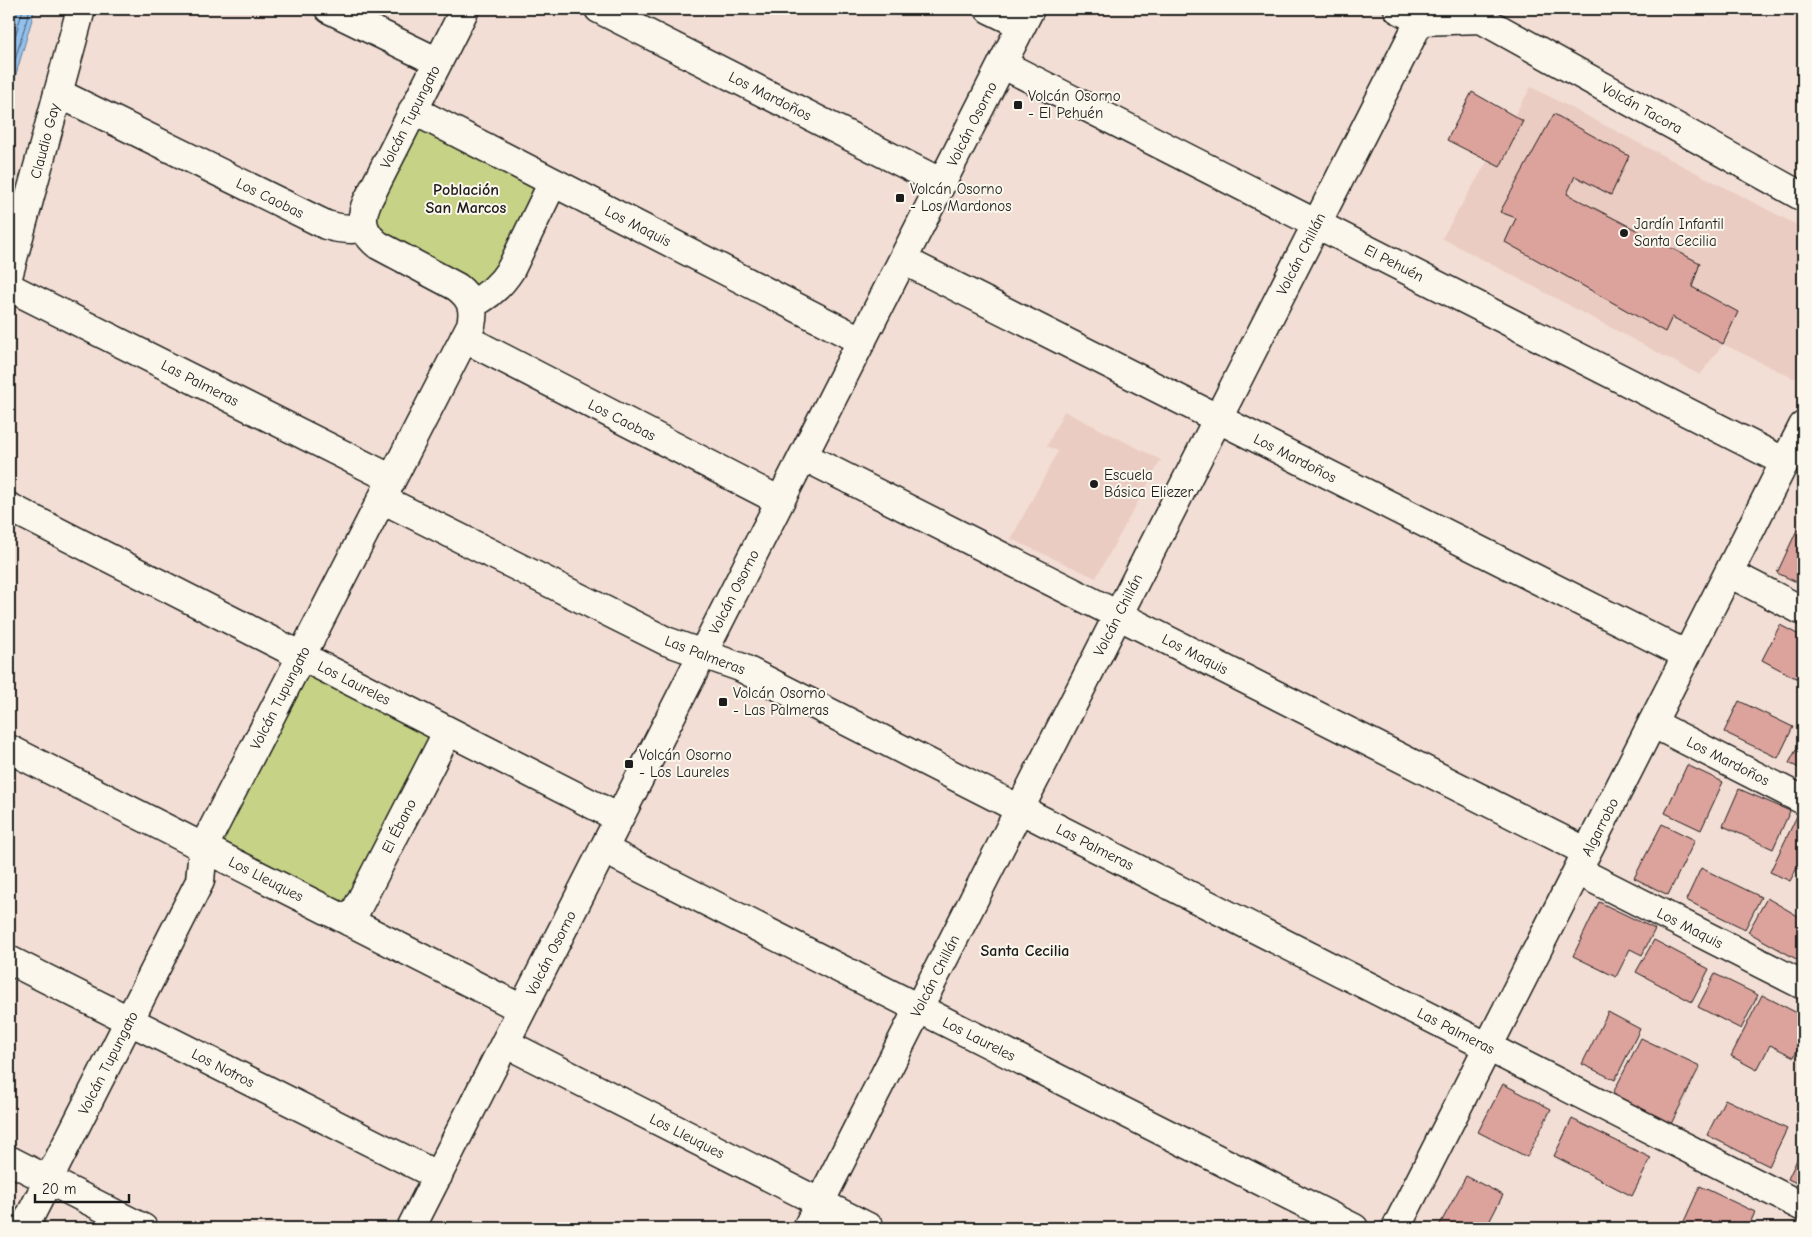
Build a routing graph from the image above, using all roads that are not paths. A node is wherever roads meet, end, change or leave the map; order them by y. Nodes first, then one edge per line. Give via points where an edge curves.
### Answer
1 (81, 9) edge
2 (329, 9) edge
3 (465, 9) edge
4 (599, 9) edge
5 (989, 9) edge
6 (1418, 13) edge
7 (1476, 14) edge
8 (1026, 17) edge
9 (438, 62) junction
10 (1002, 64) junction
11 (58, 93) junction
12 (413, 110) junction
13 (553, 182) junction
14 (942, 183) junction
15 (1803, 197) edge
16 (1316, 224) junction
17 (364, 228) junction
18 (903, 260) junction
19 (9, 273) edge
20 (9, 287) edge
21 (472, 304) junction
22 (464, 338) junction
23 (862, 341) junction
24 (1217, 419) junction
25 (1803, 426) edge
26 (803, 456) junction
27 (1785, 462) junction
28 (387, 489) junction
29 (780, 502) junction
30 (9, 507) edge
31 (1729, 574) junction
32 (1803, 611) edge
33 (1118, 615) junction
34 (703, 654) junction
35 (1687, 655) junction
36 (301, 656) junction
37 (1652, 723) junction
38 (448, 731) junction
39 (9, 749) edge
40 (1803, 800) edge
41 (1020, 809) junction
42 (619, 818) junction
43 (204, 848) junction
44 (604, 849) junction
45 (1582, 862) junction
46 (350, 922) junction
47 (9, 960) edge
48 (1803, 985) edge
49 (918, 1008) junction
50 (522, 1009) junction
51 (129, 1021) junction
52 (505, 1043) junction
53 (1488, 1047) junction
54 (9, 1160) edge
55 (438, 1176) junction
56 (49, 1180) junction
57 (820, 1203) junction
58 (1803, 1207) edge
59 (24, 1228) edge
60 (143, 1228) edge
61 (411, 1228) edge
62 (807, 1228) edge
63 (870, 1228) edge
64 (1354, 1228) edge
65 (1396, 1228) edge

1 - 11 street, Claudio Gay
2 - 9 street
3 - 9 street, Volcán Tupungato
4 - 14 street, Los Mardoños
5 - 8 street
6 - 7 street, Volcán Tacora
6 - 16 street, Volcán Chillán
7 - 15 street, Volcán Tacora
8 - 10 street, Volcán Osorno
9 - 12 street, Volcán Tupungato
10 - 14 street, Volcán Osorno
10 - 16 street, El Pehuén
11 - 17 street, Los Caobas via 326,225
11 - 19 street, Claudio Gay
12 - 13 street, Los Maquis
12 - 17 street, Volcán Tupungato via 363,211
13 - 21 street via 504,280
13 - 23 street, Los Maquis
14 - 18 street, Volcán Osorno
16 - 24 street, Volcán Chillán
16 - 27 street, El Pehuén
17 - 21 street via 378,245 457,287
18 - 23 street, Volcán Osorno
18 - 24 street, Los Mardoños
20 - 28 street, Las Palmeras
21 - 22 street, Volcán Tupungato via 474,314
22 - 28 street, Volcán Tupungato
22 - 29 street, Los Caobas
23 - 26 street, Volcán Osorno
24 - 33 street, Volcán Chillán
24 - 35 street, Los Mardoños
25 - 27 street, Algarrobo
26 - 29 street, Volcán Osorno
26 - 33 street, Los Maquis
27 - 31 street, Algarrobo
28 - 34 street, Las Palmeras via 666,641
28 - 36 street, Volcán Tupungato
29 - 34 street, Volcán Osorno
30 - 36 street, Los Laureles
31 - 32 street
31 - 35 street, Algarrobo
33 - 41 street, Volcán Chillán
33 - 45 street, Los Maquis
34 - 41 street, Las Palmeras via 740,667
34 - 42 street, Volcán Osorno
35 - 37 street, Algarrobo
36 - 38 street, Los Laureles
36 - 43 street, Volcán Tupungato
37 - 40 street, Los Mardoños
37 - 45 street, Algarrobo
38 - 42 street, Los Laureles
38 - 46 street, El Ébano
39 - 43 street, Los Lleuques
41 - 49 street, Volcán Chillán
41 - 53 street, Las Palmeras
42 - 44 street, Volcán Osorno
43 - 46 street, Los Lleuques
43 - 51 street, Volcán Tupungato via 200,881
44 - 49 street, Los Laureles
44 - 50 street, Volcán Osorno
45 - 48 street, Los Maquis
45 - 53 street, Algarrobo
46 - 50 street, Los Lleuques
47 - 51 street, Los Notros
49 - 57 street, Volcán Chillán
49 - 64 street, Los Laureles
50 - 52 street, Volcán Osorno
51 - 55 street, Los Notros
51 - 56 street, Volcán Tupungato
52 - 55 street, Volcán Osorno
52 - 57 street, Los Lleuques
53 - 58 street, Las Palmeras
53 - 65 street, Algarrobo
54 - 56 street
55 - 61 street, Volcán Osorno
56 - 59 street, Volcán Tupungato
56 - 60 street
57 - 62 street, Volcán Chillán
57 - 63 street, Los Lleuques

